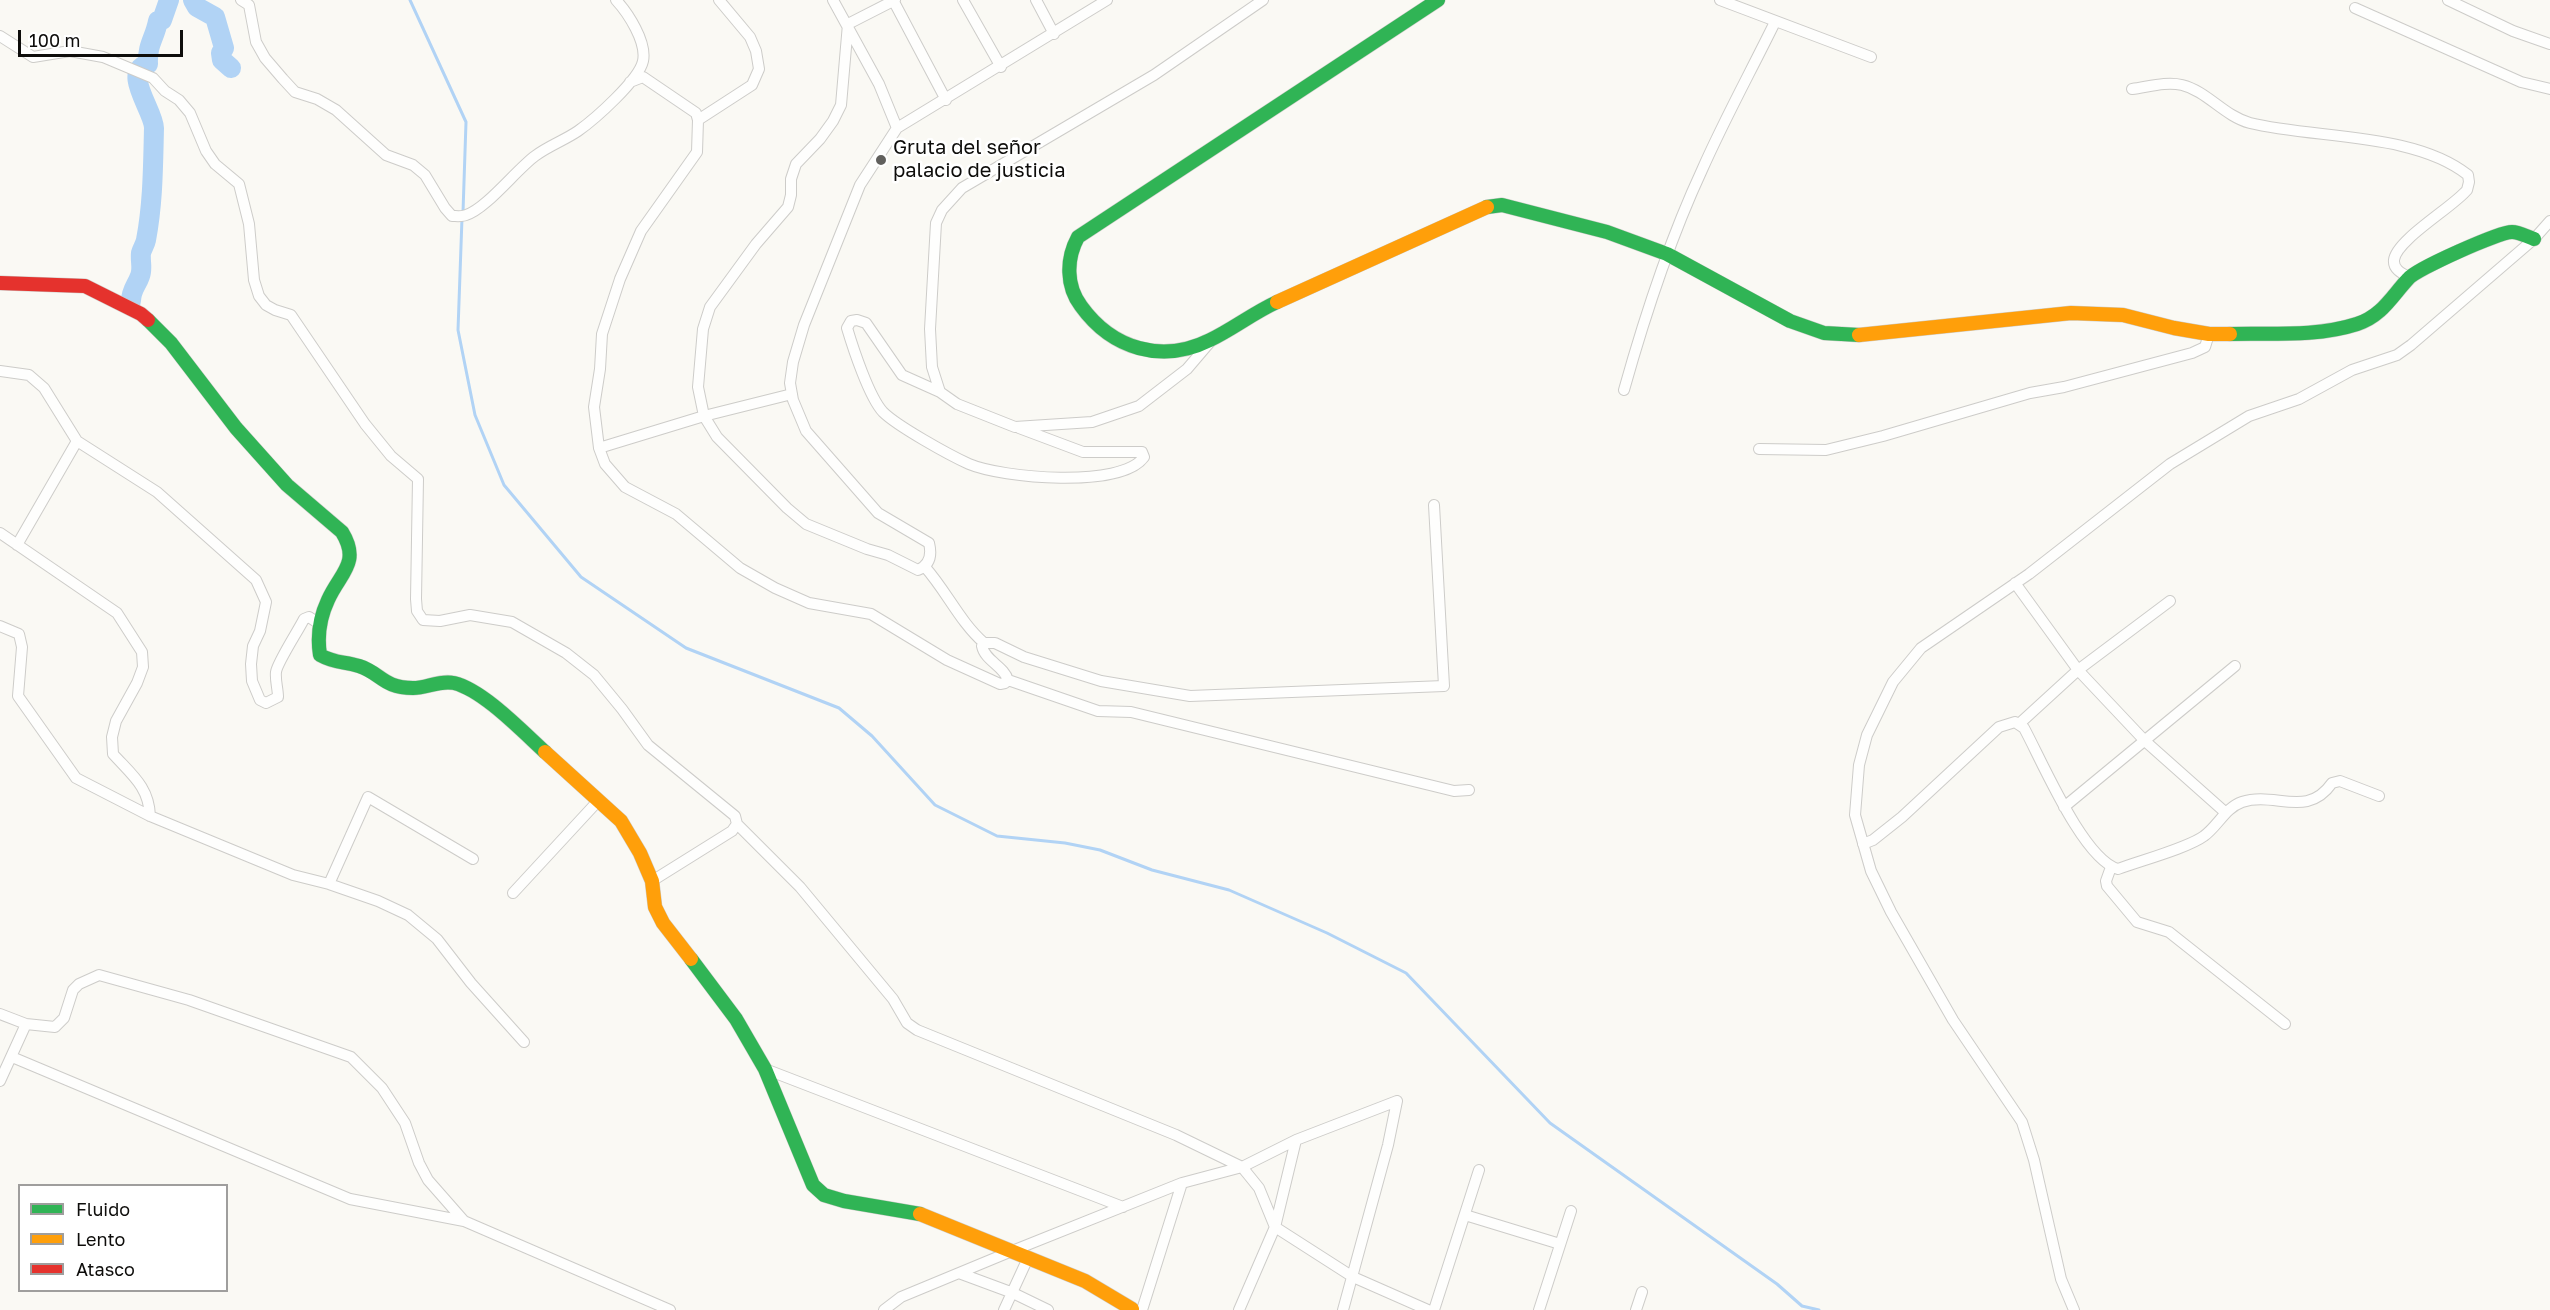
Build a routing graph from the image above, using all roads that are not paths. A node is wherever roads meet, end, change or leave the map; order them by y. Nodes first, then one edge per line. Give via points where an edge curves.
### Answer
1 (241, 0) edge
2 (616, 0) edge
3 (719, 0) edge
4 (833, 0) edge
5 (894, 0) edge
6 (963, 0) edge
7 (1036, 0) edge
8 (1106, 0) edge
9 (1263, 0) edge
10 (1438, 0) edge
11 (1720, 0) edge
12 (2448, 0) edge
13 (2355, 8) dead end
14 (1775, 22) junction
15 (848, 24) junction
16 (1054, 34) junction
17 (0, 36) edge
18 (2550, 44) edge
19 (1871, 57) dead end
20 (1001, 67) junction
21 (630, 82) junction
22 (2132, 89) dead end
23 (2550, 89) edge
24 (946, 100) junction
25 (698, 120) junction
26 (897, 128) junction
27 (2550, 221) edge
28 (2534, 238) junction
29 (1667, 254) junction
30 (2409, 277) junction
31 (0, 283) edge
32 (2210, 334) junction
33 (1210, 342) junction
34 (0, 371) edge
35 (1624, 390) dead end
36 (940, 392) junction
37 (792, 394) junction
38 (704, 416) junction
39 (1015, 426) junction
40 (77, 441) junction
41 (599, 448) junction
42 (1759, 449) dead end
43 (1434, 505) dead end
44 (0, 533) edge
45 (17, 545) junction
46 (925, 567) junction
47 (2015, 584) junction
48 (2170, 601) dead end
49 (321, 625) junction
50 (0, 626) edge
51 (984, 643) junction
52 (2235, 666) dead end
53 (2079, 670) junction
54 (1008, 680) junction
55 (2019, 724) junction
56 (2145, 741) junction
57 (1469, 790) dead end
58 (2379, 796) dead end
59 (598, 801) junction
60 (2064, 807) junction
61 (2226, 813) junction
62 (150, 816) junction
63 (737, 824) junction
64 (1863, 844) junction
65 (473, 859) dead end
66 (2111, 867) junction
67 (652, 881) junction
68 (329, 884) junction
69 (513, 893) dead end
70 (0, 1014) edge
71 (26, 1024) junction
72 (2285, 1024) dead end
73 (524, 1042) dead end
74 (12, 1057) junction
75 (765, 1069) junction
76 (0, 1081) edge
77 (1296, 1140) junction
78 (1242, 1167) junction
79 (1479, 1170) dead end
80 (1182, 1183) junction
81 (1123, 1207) junction
82 (1571, 1211) dead end
83 (1465, 1215) junction
84 (464, 1221) junction
85 (1275, 1227) junction
86 (1560, 1244) junction
87 (1012, 1251) junction
88 (1028, 1258) junction
89 (959, 1273) junction
90 (1353, 1277) junction
91 (1642, 1292) dead end
92 (1014, 1293) junction
93 (670, 1310) edge
94 (884, 1310) edge
95 (1004, 1310) edge
96 (1048, 1310) edge
97 (1134, 1310) edge
98 (1239, 1310) edge
99 (1343, 1310) edge
100 (1428, 1310) edge
101 (1434, 1310) edge
102 (1539, 1310) edge
103 (1636, 1310) edge
104 (2074, 1310) edge

1 - 21 street via 249,6 256,42 265,58 295,92 336,110 386,155 419,170 452,216 466,215 490,198 537,154 580,130
2 - 21 street via 642,46 644,59
3 - 25 street via 750,37 759,69 752,85
4 - 15 street
5 - 15 street
5 - 24 street
6 - 20 street
7 - 16 street
8 - 16 street
9 - 36 street via 1154,75 962,188 942,210 936,223 930,329 932,367
10 - 33 street via 1078,237 1072,246 1070,274 1074,295 1082,309 1118,341 1142,351 1172,352
11 - 14 street
12 - 18 street
13 - 23 street via 2521,82
14 - 19 street
14 - 29 street via 1702,170
15 - 26 street
15 - 38 street via 841,105 820,139 796,164 788,207 710,307 703,330 698,387
16 - 20 street
17 - 63 street via 33,57 70,51 115,61 153,78 190,113 206,151 239,184 259,296 266,305 291,315 364,424 391,456 418,479 416,599 423,620 470,615 512,622 566,653 594,675 648,746 735,816
20 - 24 street
21 - 25 street via 643,77 696,112
22 - 30 street via 2169,83 2183,85 2250,123 2375,141 2437,158 2468,175 2467,190 2396,254 2395,267
24 - 26 street
25 - 41 street via 697,152 640,231 602,334 594,407
26 - 37 street via 853,201 804,325 793,362
27 - 28 street
28 - 30 street via 2512,232 2467,248
28 - 47 street via 2397,355 2352,370 2300,399 2249,416 2170,464
29 - 32 street via 1780,316 1824,333 1861,335 2071,313 2123,315
29 - 33 street via 1607,232 1502,205 1485,207 1265,307
29 - 35 street
30 - 32 street via 2380,312 2358,324 2308,333
31 - 49 street via 74,284 94,289 134,309 160,332 247,441 287,485 348,540 351,559 330,596
32 - 42 street via 2205,347 2192,353 2030,393 1883,436 1826,450
33 - 39 street via 1187,369 1139,406 1092,422
34 - 40 street via 29,375 44,388
36 - 39 street via 957,404
36 - 39 street via 902,375 866,323 851,321 848,328 852,344 881,410 893,421 970,464 1024,476 1088,478 1134,466 1144,457 1142,452 1083,452
37 - 38 street
37 - 46 street via 806,431 878,513 928,543 932,552
38 - 41 street
38 - 46 street via 717,437 768,491 806,524 888,555 910,568
40 - 45 street
40 - 49 street via 157,492 256,580 266,602 250,664 254,691 260,700 266,703 278,697 279,661 304,619
41 - 54 street via 605,464 625,487 676,514 757,578 809,603 871,614 947,660 1000,684
43 - 51 street via 1444,686 1190,696 1101,681 1024,657 995,643
44 - 45 street
45 - 62 street via 117,613 142,652 143,668 112,737 113,754 150,800
46 - 51 street via 970,631
47 - 53 street
47 - 64 street via 1921,648 1893,682 1867,735 1859,765 1855,815
48 - 53 street
49 - 59 street via 317,644 324,658 360,666 386,683 402,687 438,682 465,687 516,724
50 - 62 street via 19,634 22,647 18,696 76,777
51 - 54 street via 984,653
52 - 56 street
53 - 55 street
53 - 56 street
54 - 57 street via 1098,711 1131,712 1454,791
55 - 60 street
55 - 64 street via 1999,727 1902,817
56 - 60 street
56 - 61 street
58 - 61 street via 2340,781 2313,800 2254,800
59 - 67 street via 621,821
59 - 69 street
60 - 66 street via 2093,851
61 - 66 street via 2195,841 2118,869
62 - 68 street via 293,875
63 - 67 street via 732,831
63 - 78 street via 800,887 893,999 907,1023 917,1030 1176,1135
64 - 104 street via 1871,872 1891,912 1953,1020 2022,1122 2061,1279
65 - 68 street via 368,797
66 - 72 street via 2107,886 2131,918 2169,932
67 - 75 street via 655,907 663,923 736,1019
68 - 73 street via 408,915 437,939
70 - 71 street
71 - 74 street
71 - 84 street via 55,1027 62,1023 73,990 99,975 189,1000 351,1057 382,1088 405,1123 428,1180
74 - 76 street
74 - 84 street via 350,1198
75 - 81 street
75 - 87 street via 813,1185 824,1195 924,1215
77 - 78 street
77 - 85 street
77 - 90 street via 1397,1101
78 - 80 street
78 - 85 street via 1259,1188
79 - 83 street
80 - 81 street
80 - 97 street
81 - 87 street
82 - 86 street
83 - 86 street
83 - 101 street
84 - 93 street
85 - 90 street
85 - 98 street
86 - 102 street
87 - 88 street
87 - 89 street
88 - 92 street
88 - 97 street via 1085,1281
89 - 92 street
89 - 94 street via 901,1297
90 - 99 street
90 - 100 street
91 - 103 street
92 - 95 street
92 - 96 street

